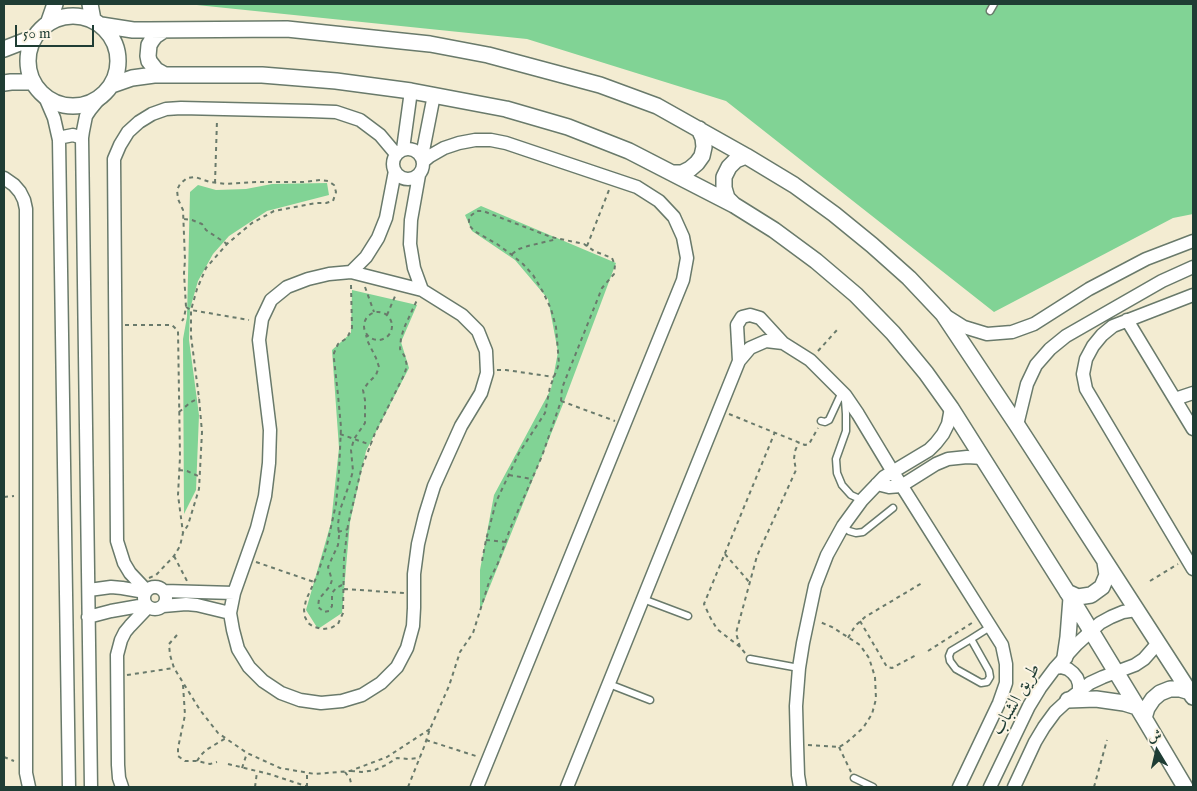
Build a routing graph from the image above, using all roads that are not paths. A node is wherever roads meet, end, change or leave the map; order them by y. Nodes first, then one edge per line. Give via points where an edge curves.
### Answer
1 (54, 4) edge
2 (90, 4) edge
3 (994, 4) edge
4 (990, 11) dead end
5 (97, 23) junction
6 (48, 24) junction
7 (164, 30) junction
8 (35, 37) junction
9 (4, 49) edge
10 (165, 75) junction
11 (33, 82) junction
12 (4, 83) edge
13 (112, 85) junction
14 (411, 91) junction
15 (434, 95) junction
16 (45, 97) junction
17 (98, 98) junction
18 (699, 129) junction
19 (82, 138) junction
20 (59, 140) junction
21 (400, 152) junction
22 (746, 156) junction
23 (423, 159) junction
24 (395, 171) junction
25 (673, 173) junction
26 (419, 175) junction
27 (4, 178) edge
28 (734, 206) junction
29 (1193, 241) edge
30 (1193, 267) edge
31 (356, 274) junction
32 (422, 290) junction
33 (1193, 295) edge
34 (943, 314) junction
35 (1127, 320) junction
36 (783, 343) junction
37 (739, 361) junction
38 (843, 393) junction
39 (1193, 393) edge
40 (1175, 399) junction
41 (951, 408) junction
42 (821, 421) road end
43 (1018, 425) junction
44 (1193, 429) edge
45 (983, 458) junction
46 (893, 472) junction
47 (877, 484) junction
48 (902, 486) junction
49 (862, 500) junction
50 (893, 508) dead end
51 (843, 526) junction
52 (1105, 562) junction
53 (1190, 564) edge
54 (88, 590) junction
55 (164, 591) junction
56 (234, 593) junction
57 (144, 595) junction
58 (1069, 595) junction
59 (643, 598) junction
60 (163, 606) junction
61 (1136, 610) junction
62 (230, 613) junction
63 (688, 616) dead end
64 (88, 617) junction
65 (987, 621) junction
66 (1091, 631) junction
67 (971, 639) junction
68 (1158, 643) junction
69 (750, 659) road end
70 (1060, 662) junction
71 (799, 668) junction
72 (1116, 672) junction
73 (609, 684) junction
74 (1192, 694) edge
75 (1073, 695) junction
76 (650, 700) dead end
77 (1141, 712) junction
78 (26, 773) junction
79 (854, 778) road end
80 (19, 787) edge
81 (29, 787) edge
82 (70, 787) edge
83 (91, 787) edge
84 (122, 787) edge
85 (477, 787) edge
86 (567, 787) edge
87 (800, 787) edge
88 (873, 787) edge
89 (959, 787) edge
90 (990, 787) edge
91 (1014, 787) edge
92 (1185, 787) edge

1 - 6 street
2 - 5 street
3 - 4 lane
5 - 6 street via 84,17 65,16
5 - 7 street via 133,30
5 - 13 street via 108,32 117,48 118,67
6 - 8 street
7 - 10 street via 152,40 148,56 156,70
7 - 18 street via 287,29 440,46 488,55 600,86 657,106
8 - 9 street
8 - 11 street via 28,55
10 - 13 street via 132,78
10 - 14 street via 262,76
11 - 12 street
11 - 16 street
13 - 17 street
14 - 15 street
14 - 21 street
15 - 23 street
15 - 25 street via 506,109 568,127
16 - 17 street via 72,106 81,106
16 - 20 street
17 - 19 street via 86,116
18 - 22 street
18 - 25 street via 704,147 702,156 690,169
19 - 20 street via 68,136
19 - 54 street
20 - 82 street
21 - 23 street via 414,149
21 - 24 street via 393,162
21 - 57 street via 360,120 336,112 217,108 166,109 152,114 128,132 120,145 114,159 117,541 124,563
22 - 28 street via 736,160 724,177 727,198
22 - 34 street via 834,214 909,278
23 - 26 street via 424,166
23 - 85 street via 459,143 491,140 614,179 659,201 674,217 684,237 686,258 683,280
24 - 26 street via 403,178
24 - 31 street via 386,218
25 - 28 street
26 - 32 street via 410,244
27 - 78 street via 20,192 26,209
28 - 41 street via 774,230 856,296 899,340
29 - 34 street via 1138,264 1089,289 1034,324 1012,332 987,334 964,327
30 - 43 street via 1146,290 1066,336 1050,349 1036,365 1027,384
31 - 32 street
31 - 56 street via 329,274 287,287 271,300 262,319 259,340 270,430 269,463 257,528
32 - 62 street via 462,315 478,331 486,351 487,373 434,486 425,515 414,574 413,626 407,648 396,667 381,683 362,695 321,703 300,700 263,682 249,666 238,649
33 - 35 street
34 - 43 street
35 - 40 street
35 - 53 street via 1113,326 1093,346 1083,374 1086,389
36 - 37 street via 766,341 750,348
36 - 37 street via 760,318 742,317 737,325
36 - 38 street via 810,360
37 - 59 street
38 - 42 lane via 830,420
38 - 46 street
38 - 49 lane via 846,431 836,459 837,473 842,485
39 - 40 street
40 - 44 street
41 - 45 street
41 - 46 street via 948,424 936,443
43 - 52 street
45 - 48 street via 967,457 936,464
45 - 58 street
46 - 47 street
46 - 48 street
47 - 48 street
47 - 49 street
48 - 65 street
49 - 51 street
50 - 51 lane via 863,532 849,531
51 - 71 street via 815,586
52 - 58 street via 1107,575 1102,587 1091,595
52 - 61 street
54 - 57 street via 111,587
54 - 64 street
55 - 56 street
55 - 57 street via 157,587 149,588
55 - 60 street
56 - 62 street
57 - 60 street via 156,609
57 - 64 street via 117,610
57 - 84 street via 118,655 118,765
58 - 66 street
58 - 70 street via 1068,638
59 - 63 lane
59 - 73 street
60 - 62 street via 198,605
61 - 66 street, طريق الشباب via 1111,616
61 - 68 street
64 - 83 street
65 - 67 lane
65 - 89 street via 1002,645 1006,683
66 - 70 street, طريق الشباب
66 - 72 street
67 - 67 lane via 951,651 950,661 956,669 981,683 987,682 989,671
68 - 72 street, طريق الشباب via 1144,659
68 - 74 street
69 - 71 lane
70 - 75 street via 1077,678 1079,684
70 - 90 street, طريق الشباب via 1029,706
71 - 87 street via 796,706
72 - 75 street, طريق الشباب via 1090,683
72 - 77 street
73 - 76 lane
73 - 86 street
74 - 77 street via 1180,689 1160,693
75 - 77 street via 1117,702
75 - 91 street, طريق الشباب via 1044,727
77 - 92 street
78 - 80 street
78 - 81 street
79 - 88 lane

